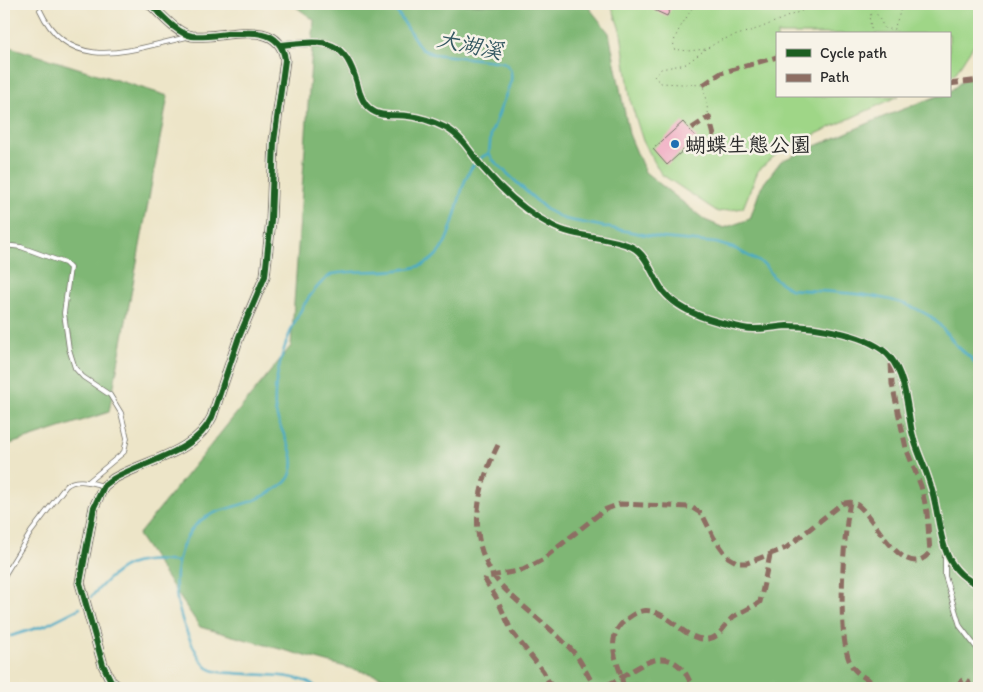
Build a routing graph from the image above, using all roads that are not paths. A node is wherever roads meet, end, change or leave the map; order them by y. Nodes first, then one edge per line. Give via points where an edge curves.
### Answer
1 (150, 4) edge
2 (40, 10) dead end
3 (192, 36) junction
4 (281, 45) junction
5 (4, 245) edge
6 (88, 482) junction
7 (104, 486) junction
8 (946, 549) junction
9 (4, 576) edge
10 (979, 585) edge
11 (979, 652) edge
12 (120, 688) edge

1 - 3 street via 174,27
2 - 3 lane via 54,33 86,52 122,52
3 - 4 street via 244,32 260,34
4 - 7 street via 284,60 274,141 267,267 239,336 212,417 195,440 130,469
4 - 8 street via 330,44 340,49 348,57 361,97 369,109 378,114 430,120 450,130 480,165 537,218 578,236 635,249 663,292 688,311 744,328 788,326 854,336 882,349 890,357 901,380 913,436 930,482
5 - 6 lane via 21,247 65,263 70,268 64,313 75,368 110,394 121,414 127,438 124,452
6 - 7 lane
6 - 9 lane via 71,482 66,486 31,532
7 - 12 street via 94,506 80,583 103,665 111,681
8 - 10 street via 960,575
8 - 11 lane via 945,576 951,602 960,626

